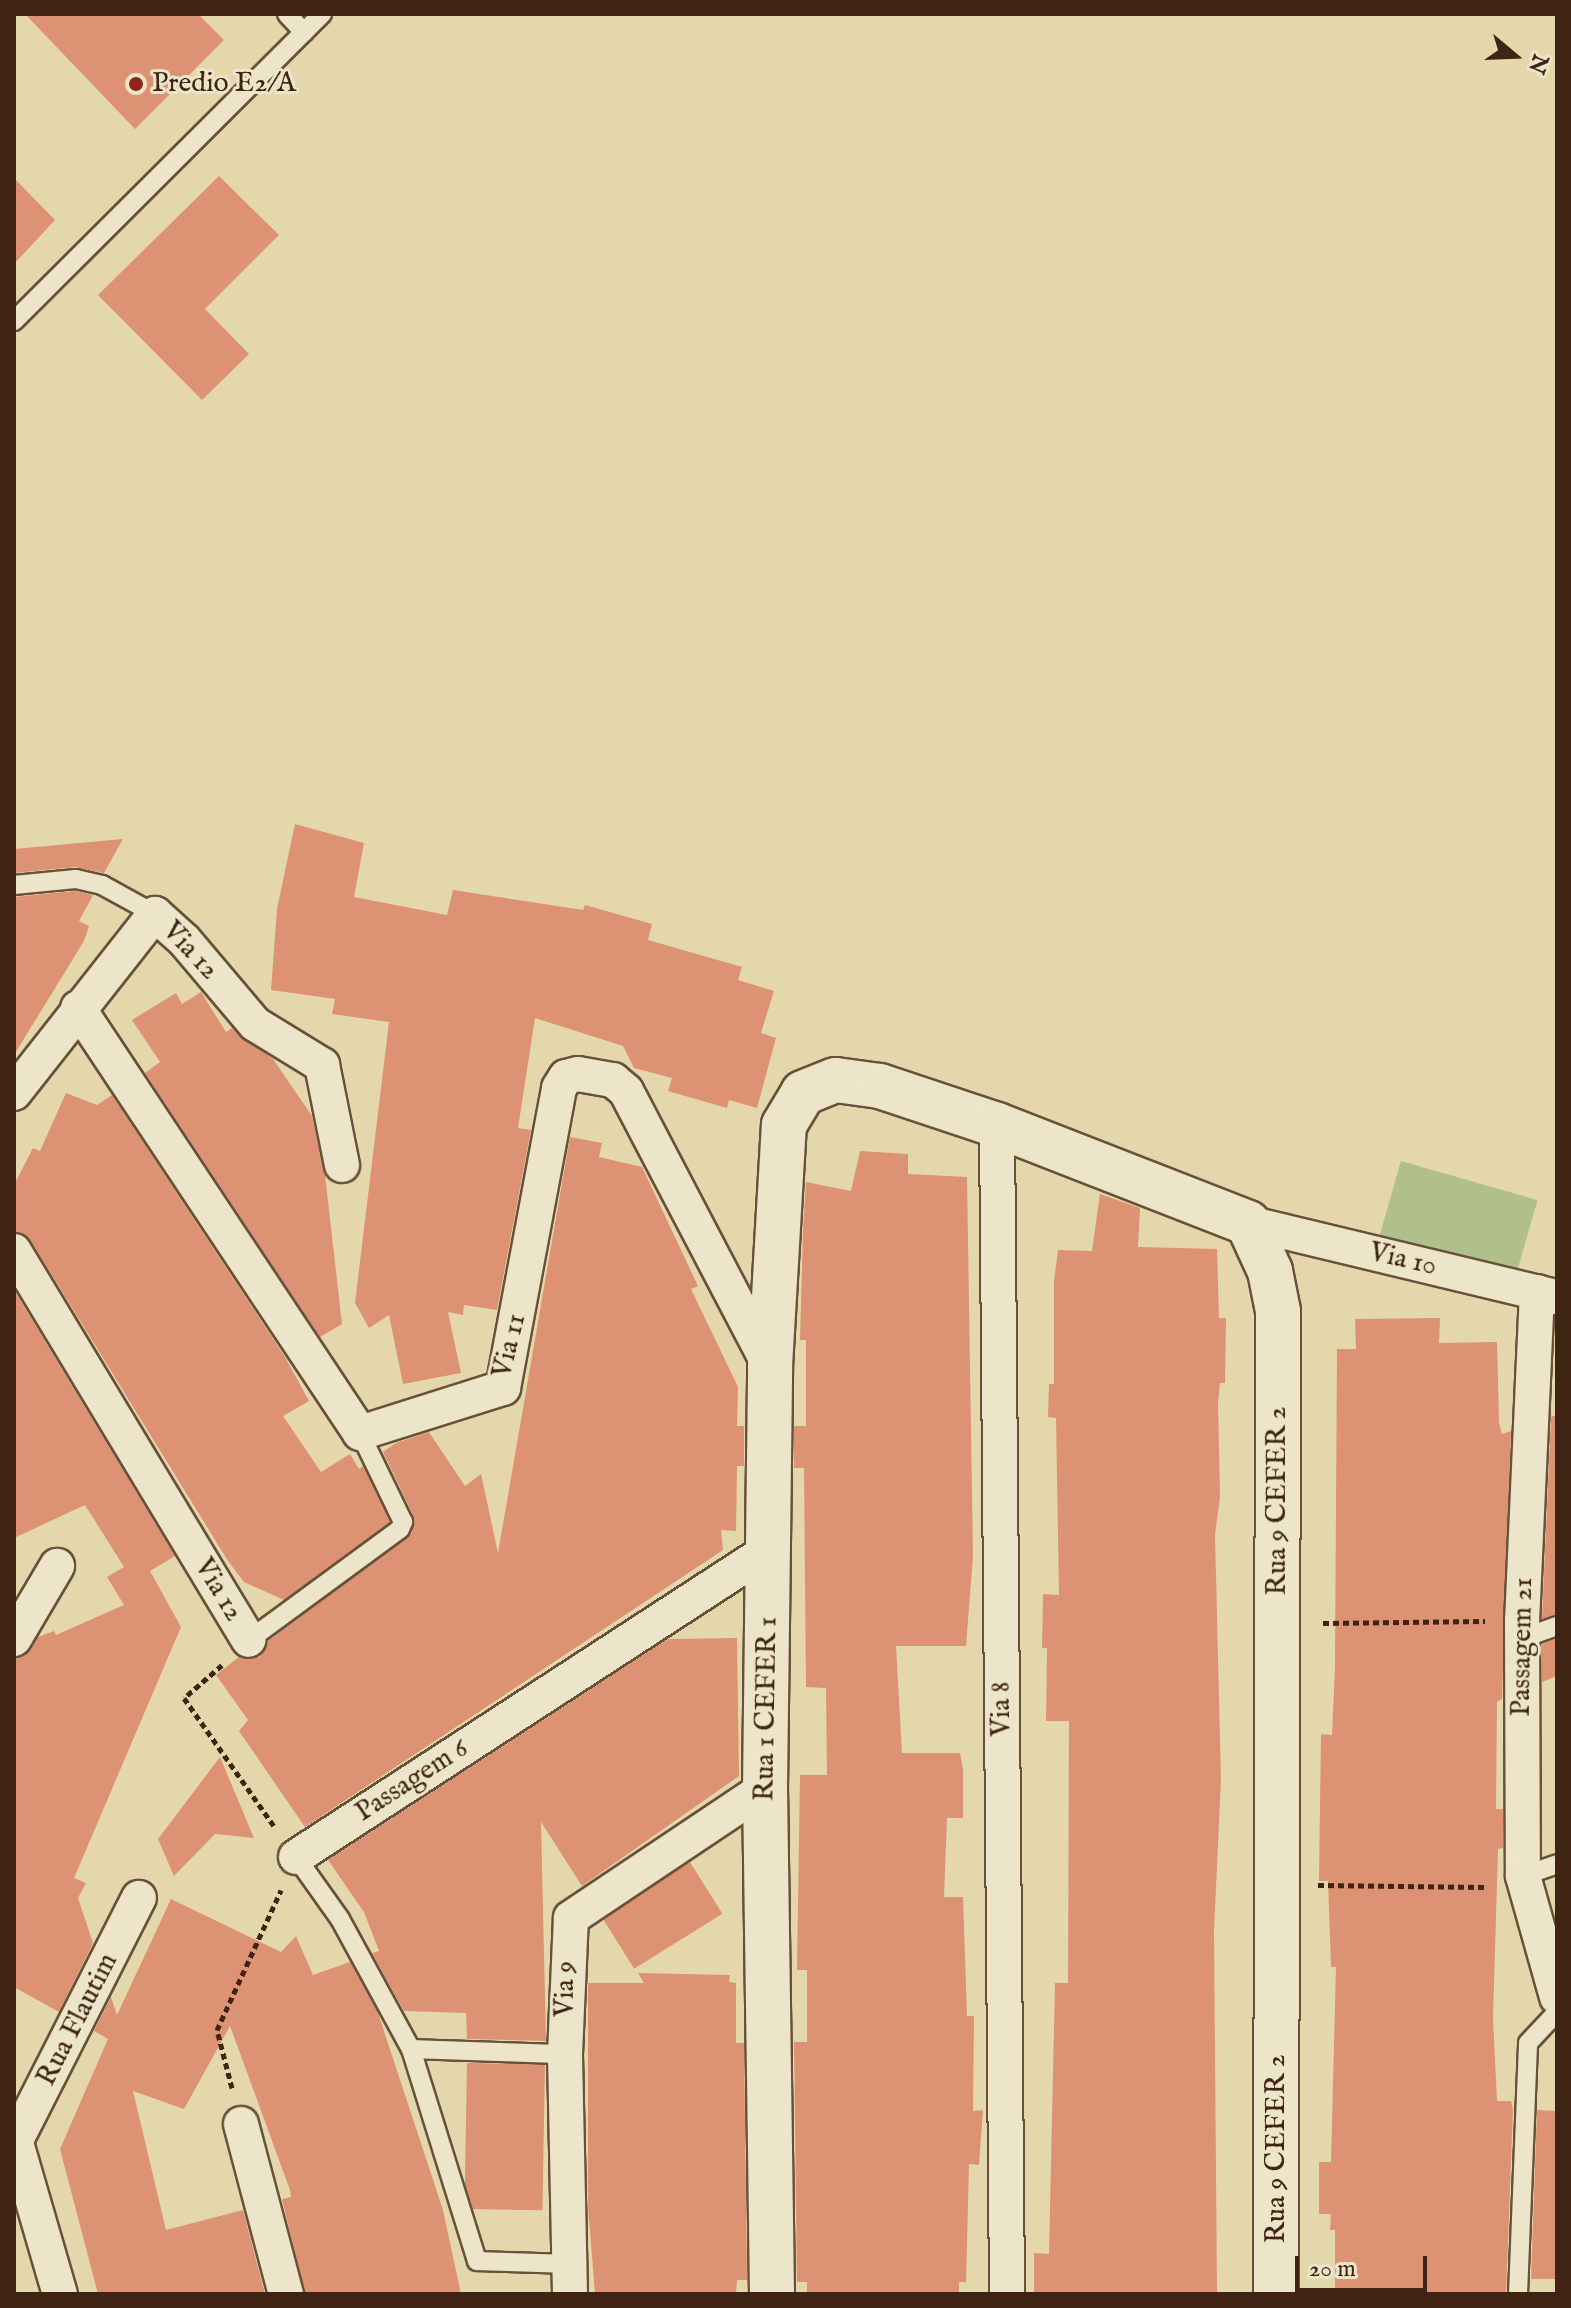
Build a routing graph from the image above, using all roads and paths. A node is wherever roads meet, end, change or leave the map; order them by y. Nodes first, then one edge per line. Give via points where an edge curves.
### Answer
1 (287, 14) edge
2 (322, 14) edge
3 (304, 32) junction
4 (14, 321) edge
5 (14, 885) edge
6 (155, 914) junction
7 (78, 1008) junction
8 (14, 1093) edge
9 (997, 1125) junction
10 (342, 1165) dead end
11 (1248, 1223) junction
12 (14, 1251) edge
13 (1547, 1294) edge
14 (770, 1366) junction
15 (360, 1433) junction
16 (770, 1549) junction
17 (57, 1566) dead end
18 (1278, 1623) junction
19 (1557, 1626) edge
20 (1522, 1630) junction
21 (14, 1639) edge
22 (249, 1640) junction
23 (765, 1788) junction
24 (296, 1857) junction
25 (1557, 1864) edge
26 (1523, 1876) junction
27 (1278, 1884) junction
28 (139, 1898) dead end
29 (1557, 1997) edge
30 (1557, 2012) edge
31 (411, 2049) junction
32 (565, 2054) junction
33 (241, 2124) joint
34 (15, 2140) edge
35 (569, 2279) edge
36 (60, 2294) edge
37 (286, 2294) edge
38 (772, 2294) edge
39 (1007, 2294) edge
40 (1276, 2294) edge
41 (1518, 2294) edge

1 - 3 lane
2 - 3 lane
3 - 4 lane
5 - 6 lane via 76,879 102,885
6 - 7 street, Via 12
6 - 10 street, Via 12 via 255,1024 322,1065
7 - 8 street, Via 12
7 - 15 street
9 - 11 street
9 - 14 street, Rua 1 CEFER 1 via 880,1086 836,1080 803,1093 784,1125
9 - 39 street, Via 8
11 - 13 street, Via 10
11 - 18 street, Rua 9 CEFER 2 via 1270,1271 1278,1311
12 - 22 street, Via 12
13 - 20 street, Passagem 21
14 - 15 street, Via 11 via 626,1091 613,1080 578,1074 566,1077 559,1088 503,1388
14 - 16 street, Rua 1 CEFER 1
15 - 22 lane via 403,1522 400,1529
16 - 23 street, Rua 1 CEFER 1
16 - 24 street, Passagem 6
17 - 21 street
18 - 20 path
18 - 27 street, Rua 9 CEFER 2
19 - 20 lane
20 - 26 street, Passagem 21
22 - 24 path via 184,1698
23 - 32 street, Via 9 via 571,1918
23 - 38 street, Rua 1 CEFER 1
24 - 31 lane via 340,1919
24 - 33 path via 217,2030
25 - 26 lane
26 - 27 path via 1497,1887
26 - 29 street, Passagem 21
27 - 40 street, Rua 9 CEFER 2
28 - 34 street, Rua Flautim
30 - 41 lane via 1528,2043
31 - 32 lane
31 - 35 lane via 477,2261
32 - 35 street, Via 9
33 - 37 street
34 - 36 street

